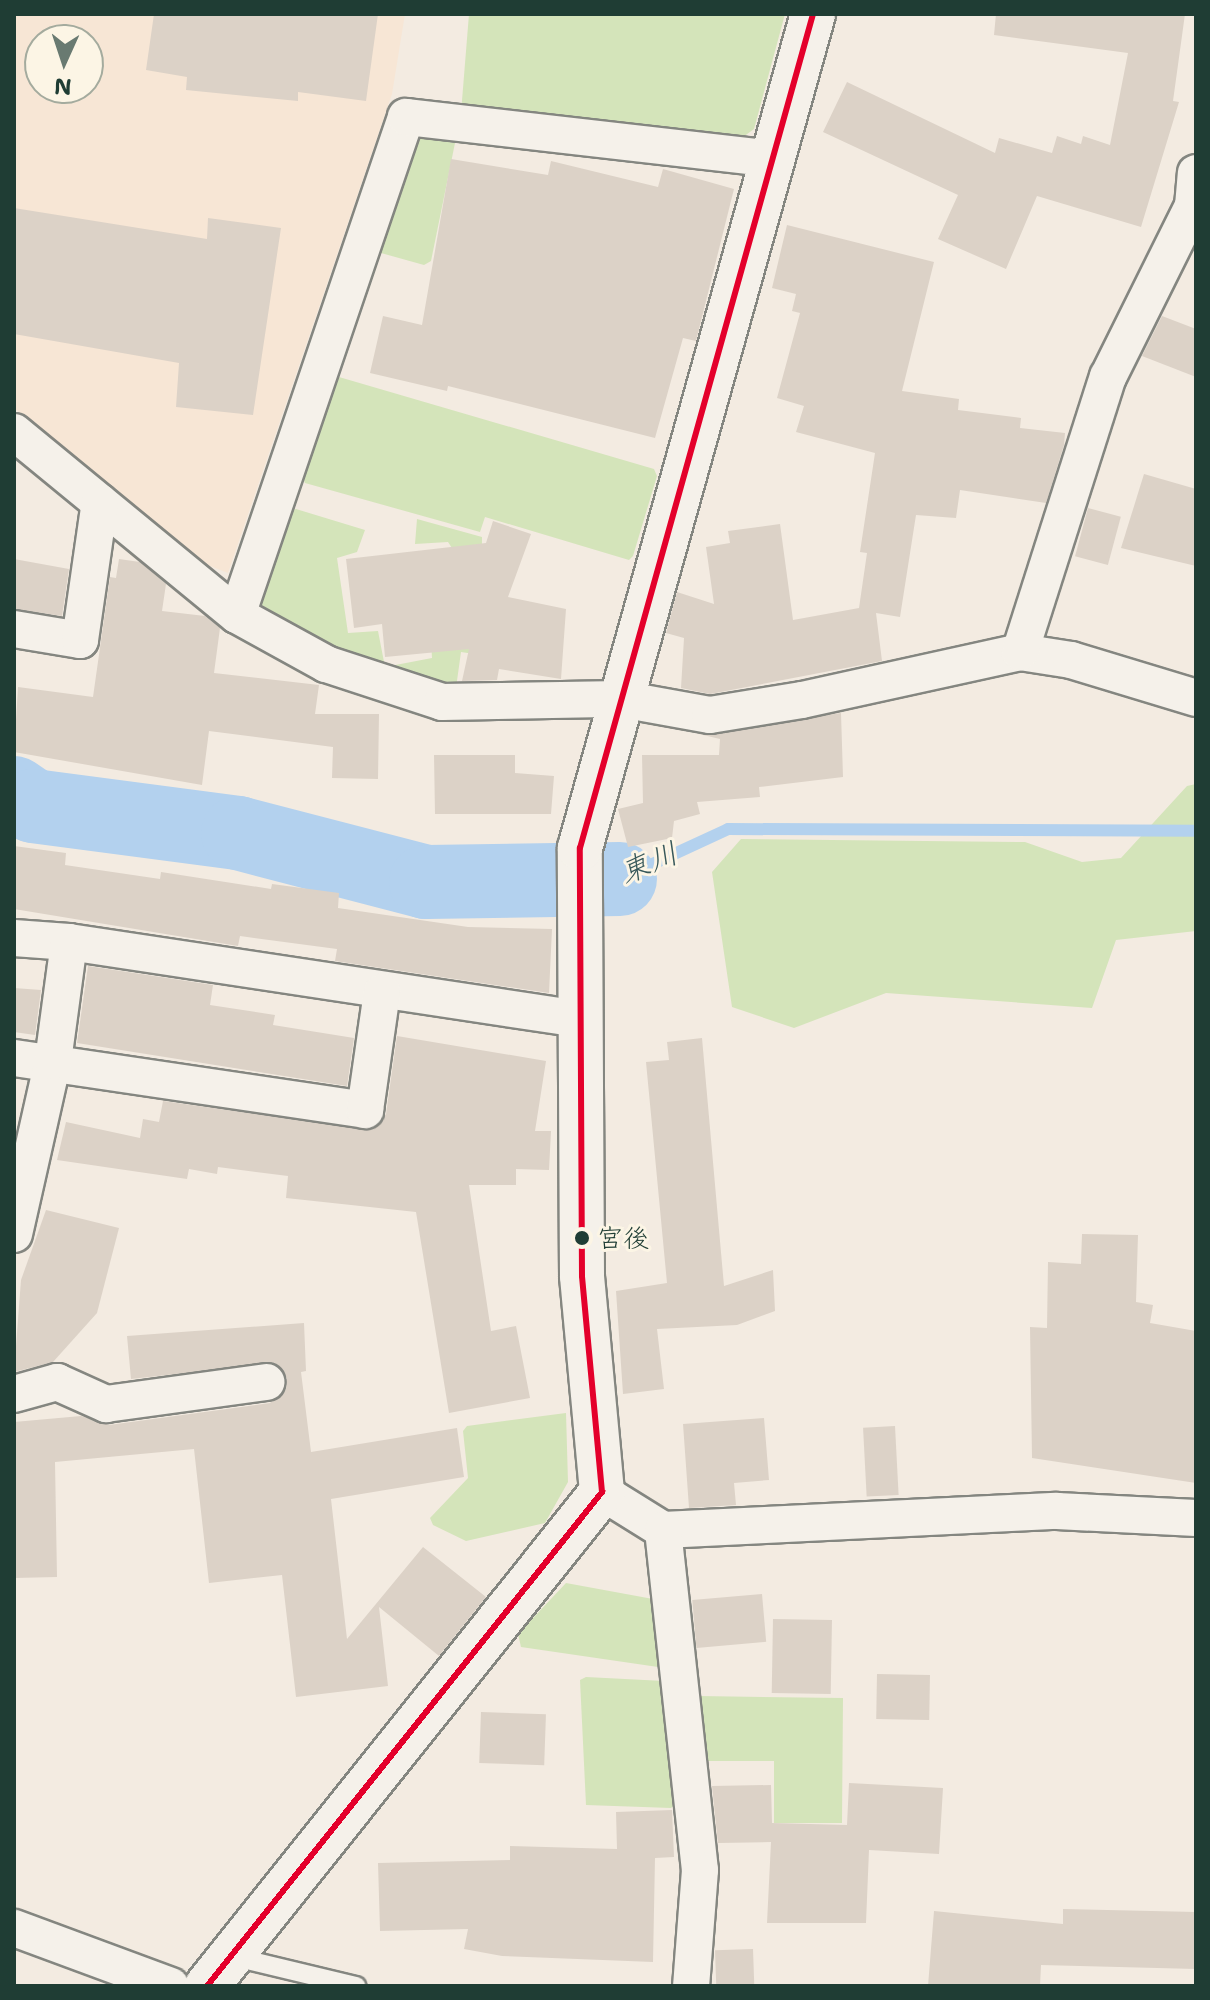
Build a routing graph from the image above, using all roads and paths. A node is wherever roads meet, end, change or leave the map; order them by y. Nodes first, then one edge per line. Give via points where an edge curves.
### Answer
1 (813, 14) edge
2 (773, 159) junction
3 (1196, 173) edge
4 (14, 432) edge
5 (100, 502) junction
6 (237, 615) junction
7 (14, 629) edge
8 (1020, 652) junction
9 (1196, 698) edge
10 (621, 699) junction
11 (14, 938) edge
12 (69, 942) junction
13 (382, 992) junction
14 (579, 1019) junction
15 (14, 1058) edge
16 (53, 1061) junction
17 (14, 1234) edge
18 (266, 1382) dead end
19 (14, 1394) edge
20 (602, 1492) junction
21 (1196, 1518) edge
22 (663, 1530) junction
23 (14, 1928) edge
24 (219, 1971) edge
25 (171, 1986) edge
26 (356, 1986) edge
27 (691, 1986) edge

1 - 2 street
2 - 6 street via 406,117
2 - 10 street
3 - 8 street via 1193,206 1108,377
4 - 5 street
5 - 6 street
5 - 7 street via 80,640
6 - 10 street via 326,664 442,702
8 - 9 street via 1071,660
8 - 10 street via 710,715
10 - 14 street via 580,848
11 - 12 street
12 - 13 street
12 - 16 street
13 - 14 street
13 - 16 street via 365,1110
14 - 20 street via 582,1276
15 - 16 street
16 - 17 street
18 - 19 street via 106,1404 57,1382
20 - 22 street
20 - 24 street
21 - 22 street via 1057,1511
22 - 27 street via 700,1870
23 - 25 street
24 - 26 lane

